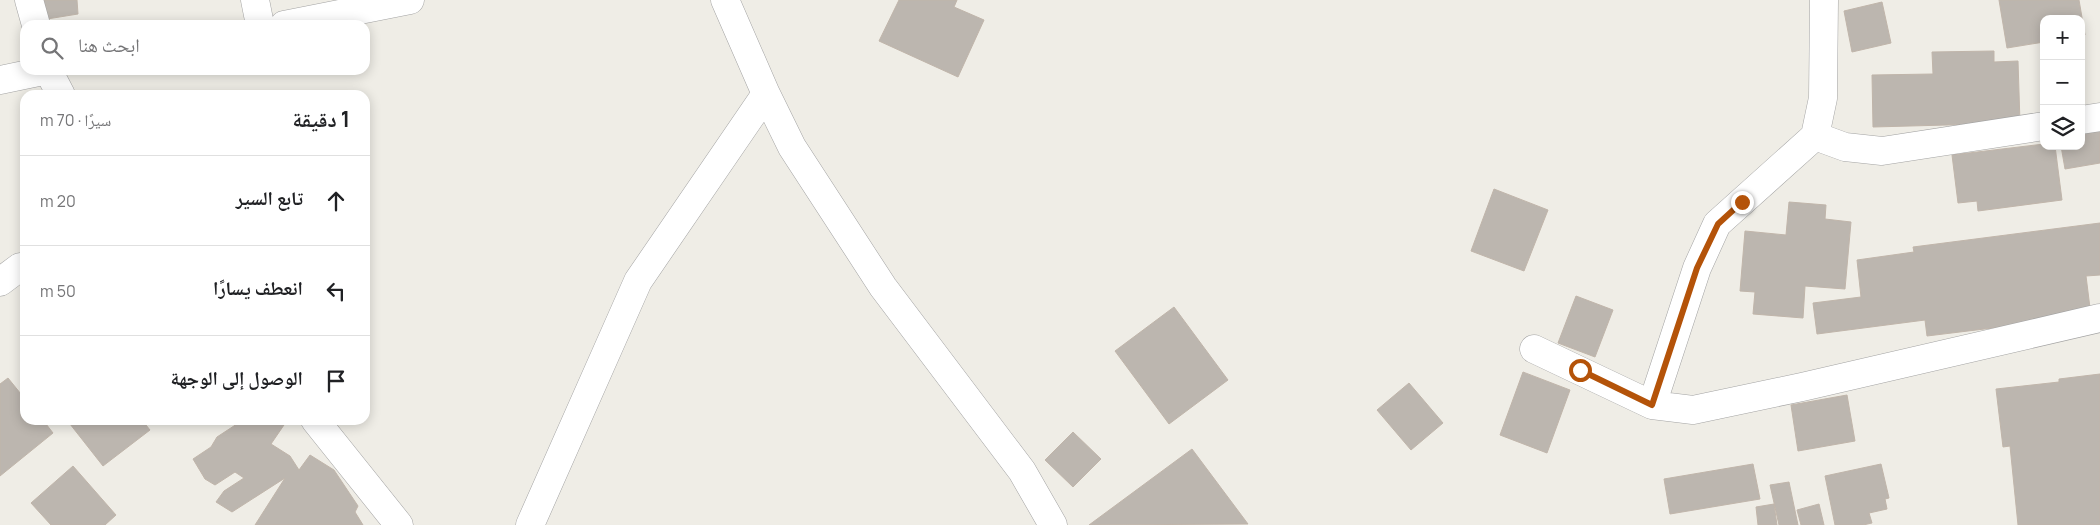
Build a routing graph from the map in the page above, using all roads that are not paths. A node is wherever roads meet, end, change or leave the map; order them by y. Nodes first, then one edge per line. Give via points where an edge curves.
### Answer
1 (29, 0) edge
2 (255, 0) edge
3 (410, 0) edge
4 (724, 0) edge
5 (1824, 0) edge
6 (35, 20) edge
7 (259, 20) edge
8 (309, 20) edge
9 (24, 75) edge
10 (51, 75) edge
11 (0, 80) edge
12 (58, 90) edge
13 (766, 94) junction
14 (2100, 117) edge
15 (2085, 119) edge
16 (2040, 127) edge
17 (1815, 136) junction
18 (2100, 318) edge
19 (1534, 349) dead end
20 (1652, 405) junction
21 (318, 425) edge
22 (399, 525) edge
23 (530, 525) edge
24 (1053, 525) edge

1 - 6 street
2 - 7 street
3 - 8 street
4 - 13 street
5 - 17 street via 1823,98
9 - 11 street
10 - 12 street
13 - 23 street via 638,281
13 - 24 street via 792,147 883,288 1022,471
14 - 15 street
16 - 17 street via 1882,151 1845,147
17 - 20 street via 1718,224 1697,268
18 - 20 street via 1693,410
19 - 20 street
21 - 22 street

